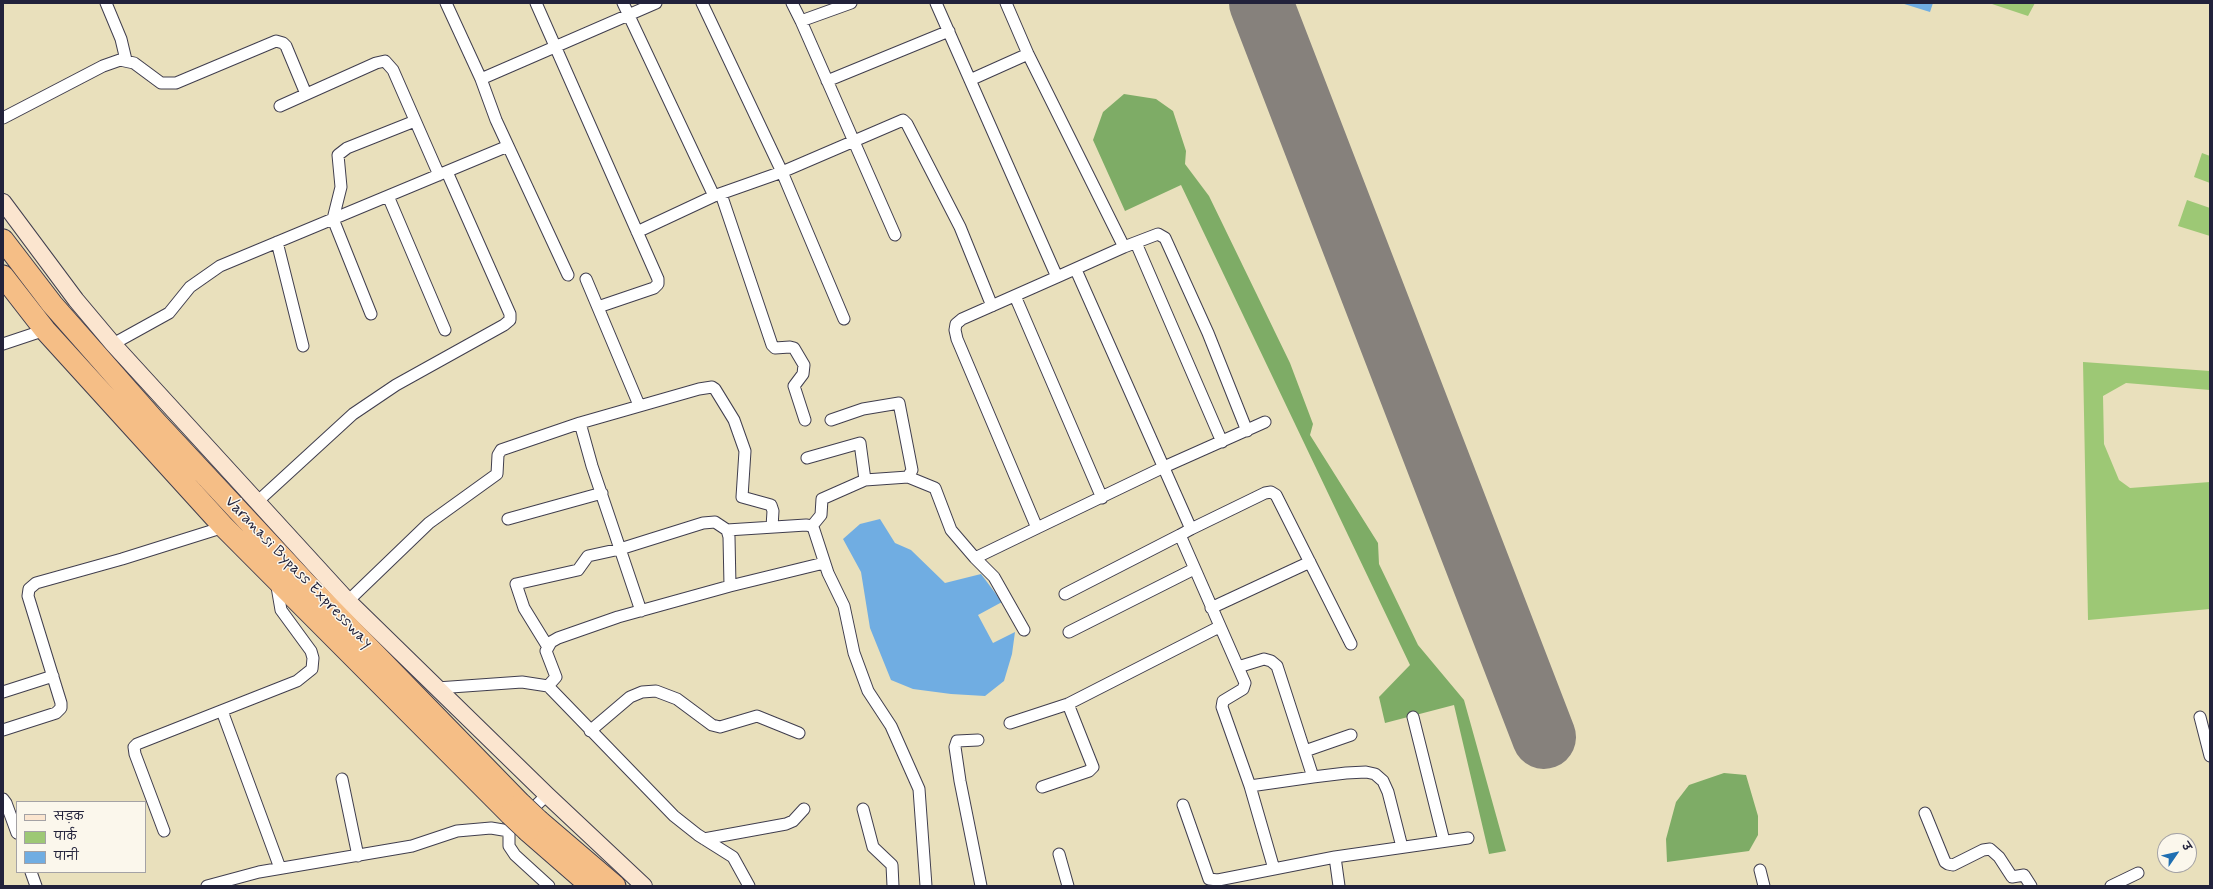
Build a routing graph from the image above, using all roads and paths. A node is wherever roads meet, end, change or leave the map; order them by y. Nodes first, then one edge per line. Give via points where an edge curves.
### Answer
1 (446, 3) edge
2 (536, 3) edge
3 (622, 3) edge
4 (656, 3) edge
5 (702, 3) edge
6 (792, 3) edge
7 (851, 3) edge
8 (936, 3) edge
9 (1006, 3) edge
10 (108, 4) edge
11 (628, 16) junction
12 (801, 21) junction
13 (949, 31) junction
14 (555, 45) junction
15 (1028, 54) junction
16 (126, 60) junction
17 (481, 79) junction
18 (970, 80) junction
19 (827, 81) junction
20 (306, 94) junction
21 (280, 106) dead end
22 (3, 118) edge
23 (416, 121) junction
24 (853, 140) junction
25 (508, 146) junction
26 (782, 172) junction
27 (443, 173) junction
28 (718, 195) junction
29 (388, 196) junction
30 (3, 202) edge
31 (333, 219) junction
32 (637, 232) junction
33 (895, 235) dead end
34 (3, 240) edge
35 (277, 242) junction
36 (1136, 242) junction
37 (1124, 247) junction
38 (1076, 270) junction
39 (568, 275) dead end
40 (3, 276) edge
41 (1058, 277) junction
42 (586, 279) dead end
43 (1015, 296) junction
44 (598, 306) junction
45 (992, 306) junction
46 (371, 314) dead end
47 (844, 319) dead end
48 (44, 330) junction
49 (445, 330) dead end
50 (3, 344) edge
51 (113, 344) junction
52 (303, 346) dead end
53 (639, 405) junction
54 (805, 420) dead end
55 (831, 420) dead end
56 (1265, 422) dead end
57 (580, 423) junction
58 (1247, 431) junction
59 (1222, 442) junction
60 (808, 458) dead end
61 (1164, 468) junction
62 (908, 477) junction
63 (865, 480) junction
64 (602, 494) junction
65 (1102, 498) junction
66 (257, 502) junction
67 (508, 519) dead end
68 (812, 526) junction
69 (224, 527) junction
70 (772, 527) junction
71 (1037, 528) junction
72 (1191, 529) junction
73 (727, 530) junction
74 (1180, 535) junction
75 (620, 549) junction
76 (975, 558) junction
77 (1310, 562) junction
78 (824, 563) junction
79 (1194, 569) junction
80 (276, 578) junction
81 (730, 586) junction
82 (1065, 594) dead end
83 (348, 601) junction
84 (1211, 608) junction
85 (641, 611) junction
86 (1220, 627) junction
87 (1024, 630) dead end
88 (1069, 632) dead end
89 (1351, 644) dead end
90 (548, 646) junction
91 (1238, 667) junction
92 (53, 676) junction
93 (548, 686) junction
94 (437, 688) junction
95 (3, 692) edge
96 (1068, 704) junction
97 (222, 710) junction
98 (1413, 717) dead end
99 (2200, 717) dead end
100 (1010, 723) dead end
101 (3, 730) edge
102 (590, 731) junction
103 (799, 733) dead end
104 (1351, 735) dead end
105 (978, 740) dead end
106 (1305, 751) junction
107 (2210, 756) edge
108 (1313, 777) junction
109 (342, 779) dead end
110 (1042, 786) dead end
111 (1250, 786) junction
112 (547, 795) junction
113 (3, 799) edge
114 (1183, 805) dead end
115 (804, 809) dead end
116 (863, 809) dead end
117 (1925, 813) dead end
118 (522, 820) junction
119 (16, 830) edge
120 (164, 831) dead end
121 (1468, 838) dead end
122 (704, 839) junction
123 (1444, 841) junction
124 (1402, 847) junction
125 (1059, 854) dead end
126 (358, 856) junction
127 (1335, 857) junction
128 (280, 868) junction
129 (1274, 869) junction
130 (1760, 870) dead end
131 (31, 873) edge
132 (2138, 874) dead end
133 (36, 886) edge
134 (208, 886) edge
135 (549, 886) edge
136 (591, 886) edge
137 (615, 886) edge
138 (644, 886) edge
139 (749, 886) edge
140 (893, 886) edge
141 (926, 886) edge
142 (982, 886) edge
143 (1068, 886) edge
144 (1339, 886) edge
145 (1764, 886) edge
146 (2031, 886) edge
147 (2111, 886) edge

1 - 17 street
2 - 14 street
3 - 11 street
4 - 11 street
5 - 26 street
6 - 12 street
7 - 12 street
8 - 13 street
9 - 15 street
10 - 16 street via 122,39
11 - 14 street
11 - 28 street
12 - 19 street
13 - 18 street
13 - 19 street
14 - 17 street
14 - 32 street
15 - 18 street
15 - 37 street
16 - 20 street via 142,68 161,83 169,84 216,67 272,42 280,42 286,46
16 - 22 street via 103,66
17 - 25 street
18 - 41 street
19 - 24 street
20 - 21 street
20 - 23 street via 385,61 393,70
23 - 27 street
23 - 31 street via 341,151 338,161 341,186
24 - 26 street
24 - 33 street
24 - 45 street via 896,122 903,120 907,124 960,227
25 - 27 street
25 - 39 street
26 - 28 street
26 - 47 street
27 - 29 street
27 - 66 street via 510,314 510,320 396,385 353,414
28 - 32 street
28 - 54 street via 772,345 775,348 794,348 804,365 803,374 794,386
29 - 31 street
29 - 49 street
30 - 51 street via 76,300
31 - 35 street
31 - 46 street
32 - 44 street via 658,284 654,288
34 - 118 highway, Varanasi Bypass Expressway via 52,304 160,427
35 - 51 street via 220,266 190,287 169,313
35 - 52 street
36 - 37 street
36 - 58 street via 1158,234 1165,238 1208,332
36 - 59 street
37 - 38 street
38 - 41 street
38 - 61 street
40 - 48 highway, Varanasi Bypass Expressway
41 - 43 street
42 - 44 street
43 - 45 street
43 - 65 street
44 - 53 street
45 - 71 street via 962,319 956,324 955,330
48 - 50 street
48 - 69 highway, Varanasi Bypass Expressway
51 - 66 street
53 - 57 street
53 - 70 street via 707,388 715,389 734,420 745,451 742,497 771,505
55 - 62 street via 863,409 899,403 912,470
56 - 58 street
57 - 64 street
57 - 83 street via 501,450 498,455 497,474 429,523
58 - 59 street
59 - 61 street
60 - 63 street via 860,442
61 - 65 street
61 - 72 street
62 - 63 street
62 - 76 street via 935,488 951,530
63 - 68 street via 822,499 821,515
64 - 67 street
64 - 75 street
65 - 71 street
66 - 83 street
68 - 70 street via 806,524
68 - 78 street
69 - 80 highway, Varanasi Bypass Expressway
69 - 92 street via 36,583 29,589 28,596
70 - 73 street
71 - 76 street
72 - 74 street
72 - 77 street via 1271,492 1276,495
73 - 75 street via 715,522 708,521
73 - 81 street
74 - 79 street
74 - 82 street
75 - 85 street
75 - 90 street via 588,556 578,570 516,584 524,608
76 - 87 street via 1003,591
77 - 84 street
77 - 89 street
78 - 81 street
78 - 141 street via 844,606 854,653 868,691 891,726 919,789
79 - 84 street
79 - 88 street
80 - 97 street via 281,610 311,651 312,669 297,681
80 - 118 highway, Varanasi Bypass Expressway
81 - 85 street
83 - 94 street
84 - 86 street
85 - 90 street via 558,638
86 - 91 street
86 - 96 street
90 - 93 street via 547,655 556,677
91 - 106 street via 1264,659 1277,666
91 - 111 street via 1244,683 1243,689 1223,701 1222,707
92 - 95 street
92 - 101 street via 61,703 59,710
93 - 94 street via 522,682
93 - 102 street
94 - 112 street
96 - 100 street
96 - 110 street via 1093,767 1089,771
97 - 120 street via 134,747
97 - 128 street
98 - 123 street
99 - 107 street
102 - 103 street via 630,696 656,691 677,699 712,725 720,727 757,716
102 - 122 street via 674,816
104 - 106 street
105 - 142 street via 957,741 955,747
106 - 108 street
108 - 111 street
108 - 124 street via 1366,772 1375,774 1383,781 1388,792
109 - 126 street
111 - 129 street
112 - 118 street
112 - 138 street
113 - 119 street
114 - 129 street via 1209,879 1218,880
115 - 122 street via 793,821 786,824
116 - 140 street via 873,847 892,865
117 - 146 street via 1945,862 1953,865 1990,849 1999,857 2012,877 2024,875
118 - 126 street via 491,828 457,831 412,846
118 - 135 street via 509,846 515,855
118 - 136 highway, Varanasi Bypass Expressway
118 - 137 highway, Varanasi Bypass Expressway
121 - 123 street
122 - 139 street via 733,857
123 - 124 street
124 - 127 street
125 - 143 street
126 - 128 street
127 - 129 street
127 - 144 street
128 - 134 street
130 - 145 street
131 - 133 street
132 - 147 street

